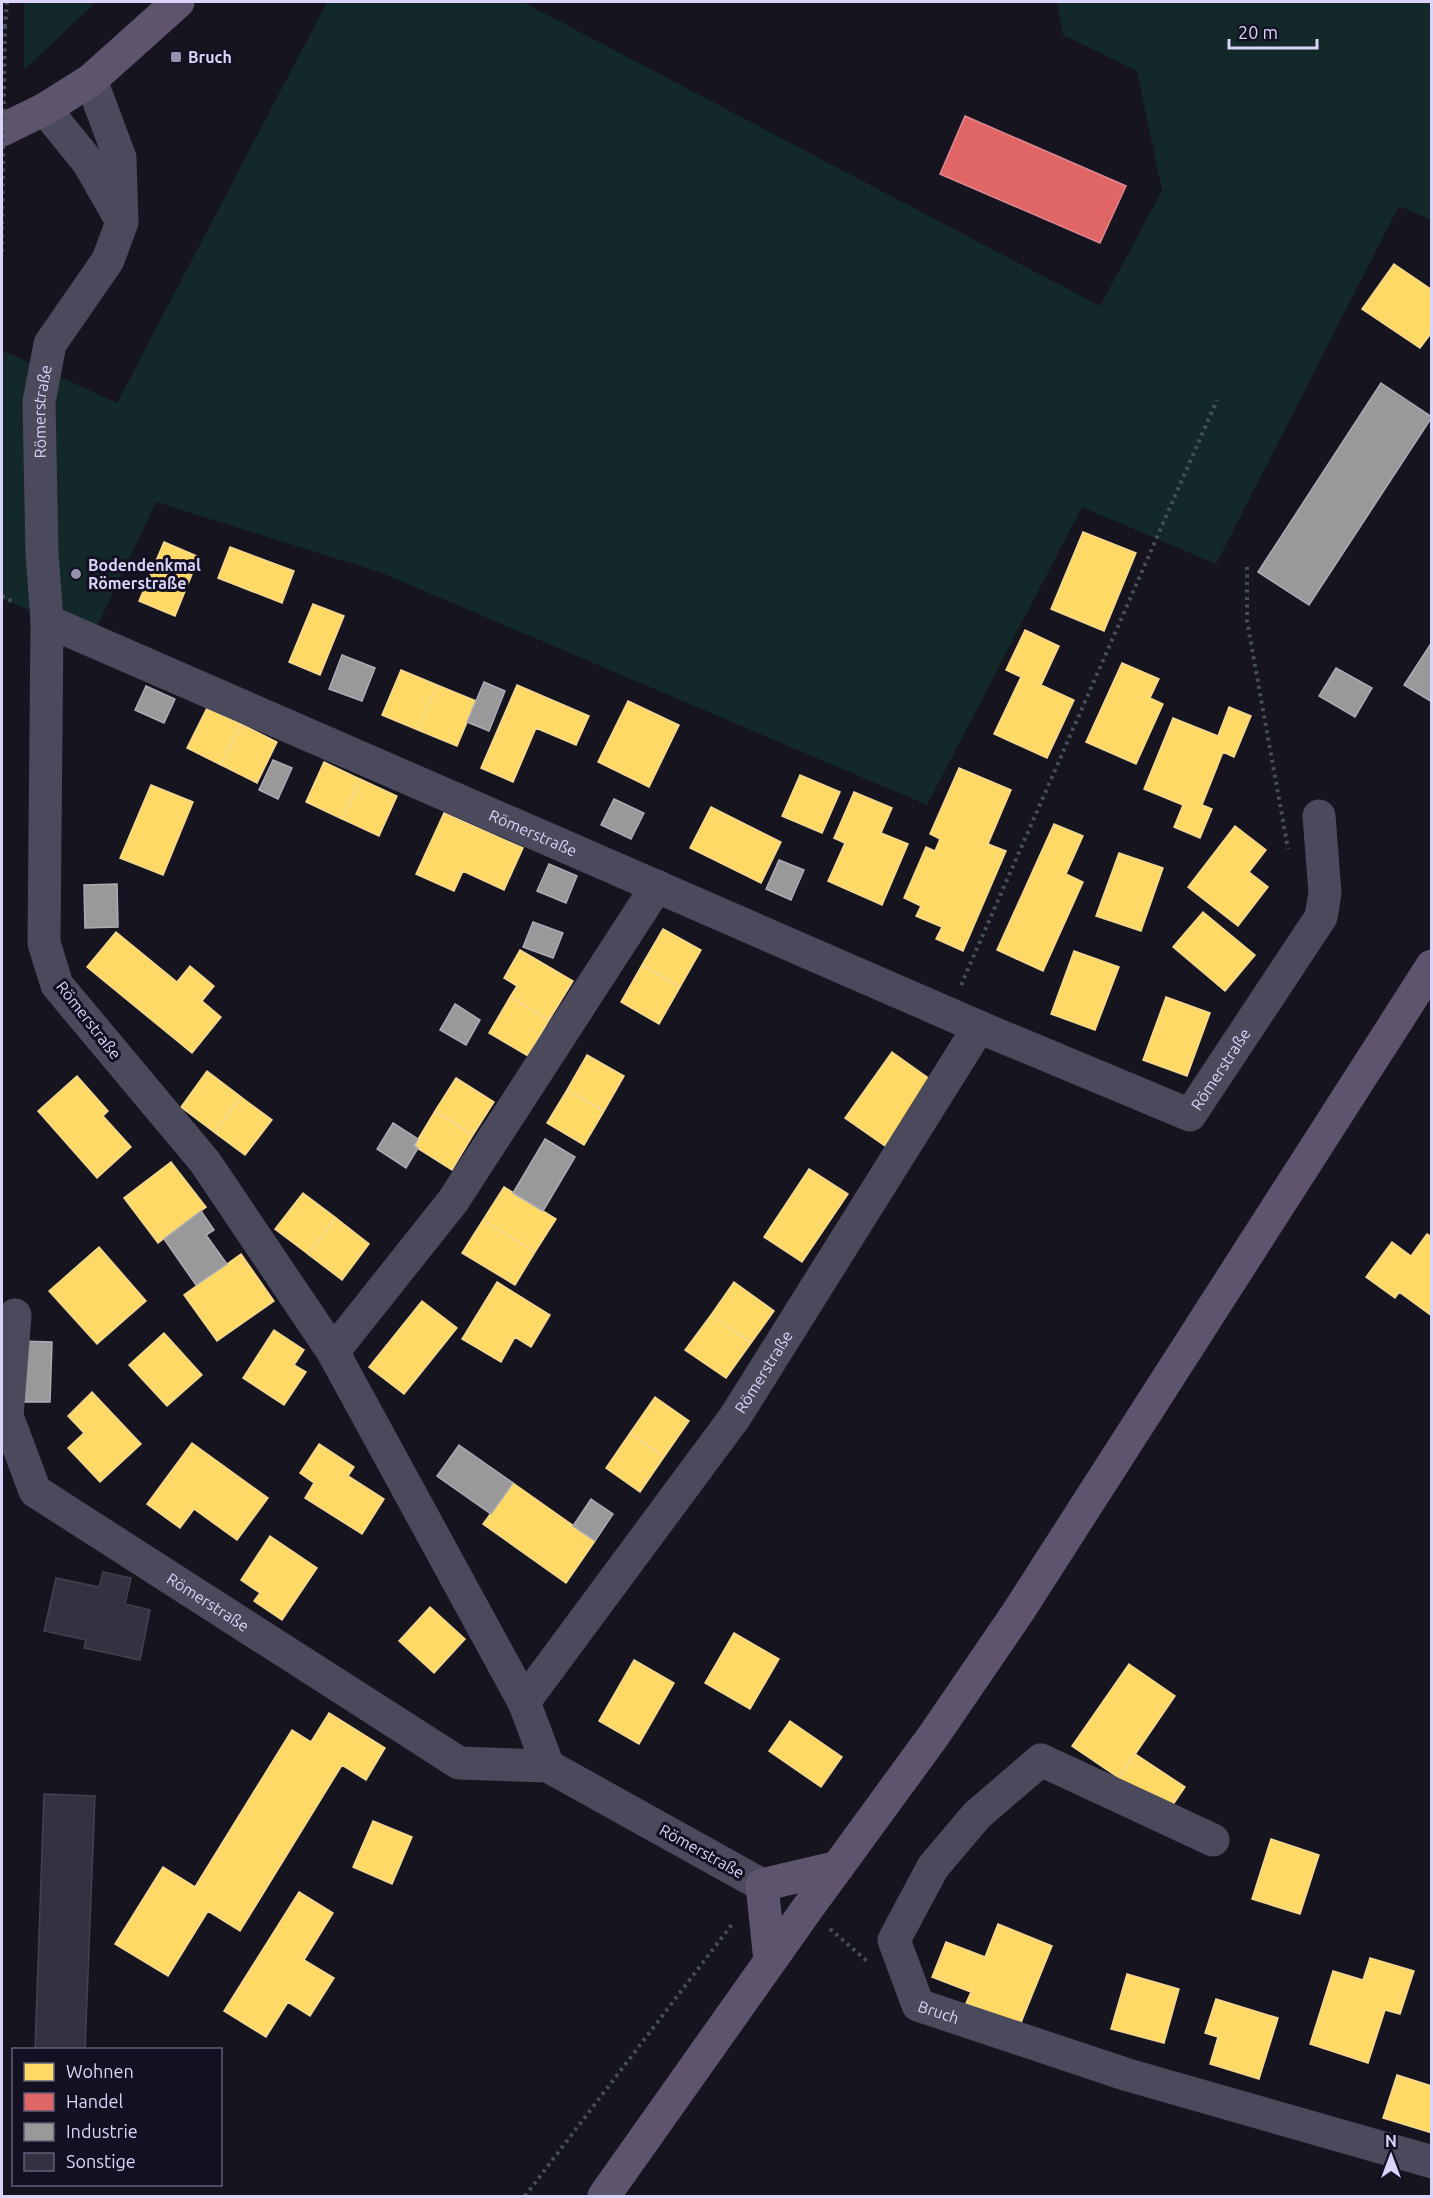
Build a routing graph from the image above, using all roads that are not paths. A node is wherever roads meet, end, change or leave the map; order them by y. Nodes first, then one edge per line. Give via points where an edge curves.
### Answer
1 (178, 2) edge
2 (91, 80) junction
3 (45, 109) junction
4 (2, 130) edge
5 (122, 222) junction
6 (47, 621) junction
7 (1319, 816) dead end
8 (657, 886) junction
9 (1431, 966) edge
10 (979, 1027) junction
11 (15, 1314) dead end
12 (333, 1352) junction
13 (524, 1702) junction
14 (548, 1766) junction
15 (1214, 1840) dead end
16 (837, 1867) junction
17 (762, 1885) junction
18 (770, 1961) junction
19 (1431, 2162) edge
20 (604, 2196) edge

1 - 2 main road
2 - 3 main road
2 - 5 street, Römerstraße via 120,158
3 - 4 main road
3 - 5 street via 88,162
5 - 6 street, Römerstraße via 108,260 50,344 39,402
6 - 8 street, Römerstraße
6 - 12 street, Römerstraße via 44,943 57,985 205,1162
7 - 10 street, Römerstraße via 1325,893 1321,917 1190,1114
8 - 10 street, Römerstraße
8 - 12 street via 453,1201
9 - 16 main road via 1018,1612
10 - 13 street, Römerstraße via 735,1417
11 - 14 street, Römerstraße via 7,1416 35,1491 459,1763
12 - 13 street, Römerstraße
13 - 14 street, Römerstraße
14 - 17 street, Römerstraße
15 - 19 street, Bruch via 1041,1760 977,1815 933,1867 894,1940 918,2005 1128,2075
16 - 17 main road
16 - 18 main road
17 - 18 main road
18 - 20 main road

